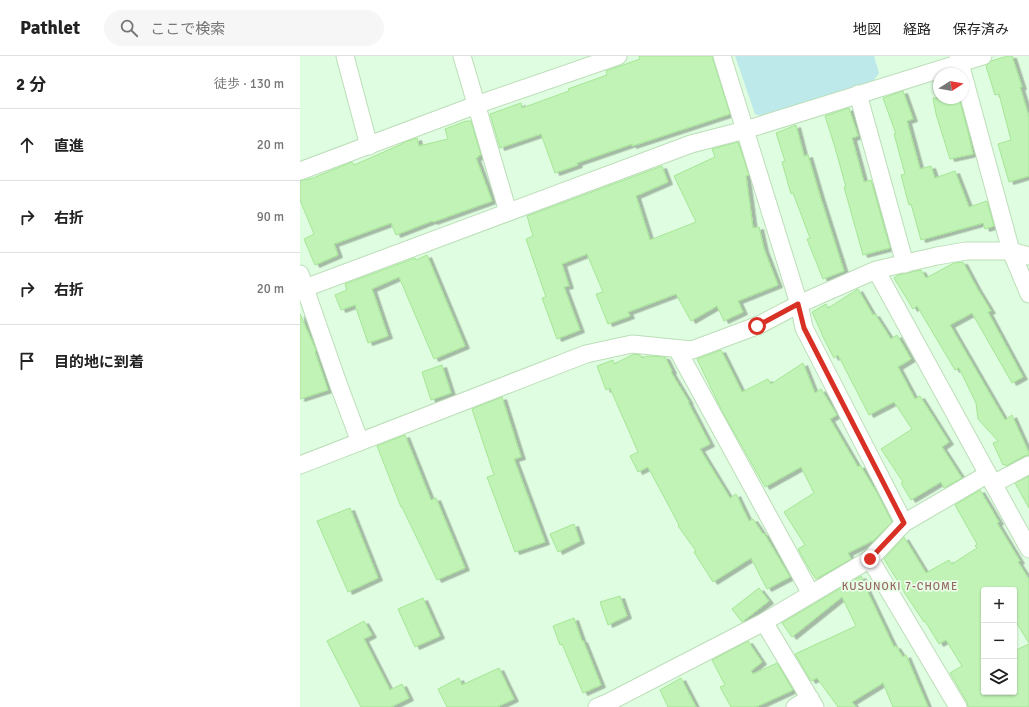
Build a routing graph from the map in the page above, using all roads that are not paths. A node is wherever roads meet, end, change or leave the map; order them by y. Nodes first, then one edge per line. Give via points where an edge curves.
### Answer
1 (345, 56) edge
2 (462, 56) edge
3 (618, 56) edge
4 (722, 56) edge
5 (983, 56) edge
6 (959, 60) edge
7 (858, 94) junction
8 (476, 106) junction
9 (745, 130) junction
10 (369, 146) junction
11 (300, 171) edge
12 (508, 212) junction
13 (1011, 251) junction
14 (1029, 256) edge
15 (905, 264) junction
16 (876, 270) junction
17 (302, 281) edge
18 (1029, 294) edge
19 (798, 304) junction
20 (677, 349) junction
21 (360, 442) junction
22 (300, 465) edge
23 (1029, 465) edge
24 (990, 479) junction
25 (904, 523) junction
26 (1024, 527) edge
27 (1029, 549) edge
28 (870, 559) junction
29 (811, 594) junction
30 (764, 622) junction
31 (812, 702) edge
32 (597, 707) edge
33 (795, 707) edge
34 (958, 707) edge

1 - 10 street
2 - 8 street
3 - 8 street
4 - 9 street
5 - 6 street
6 - 7 street
6 - 13 street
7 - 9 street
7 - 15 street
8 - 10 street
8 - 12 street
9 - 12 street via 691,144
9 - 19 street
10 - 11 street
12 - 17 street
13 - 14 street
13 - 15 street via 966,251
13 - 18 street
15 - 16 street
16 - 19 street
16 - 24 street
17 - 21 street
19 - 20 street via 758,325 692,350
19 - 25 street via 804,328
20 - 21 street via 632,344 586,354
20 - 29 street
21 - 22 street
23 - 24 street
24 - 25 street
24 - 26 street
25 - 28 street
26 - 27 street
28 - 29 street
28 - 34 street
29 - 30 street
30 - 31 street
30 - 32 street
31 - 33 street

